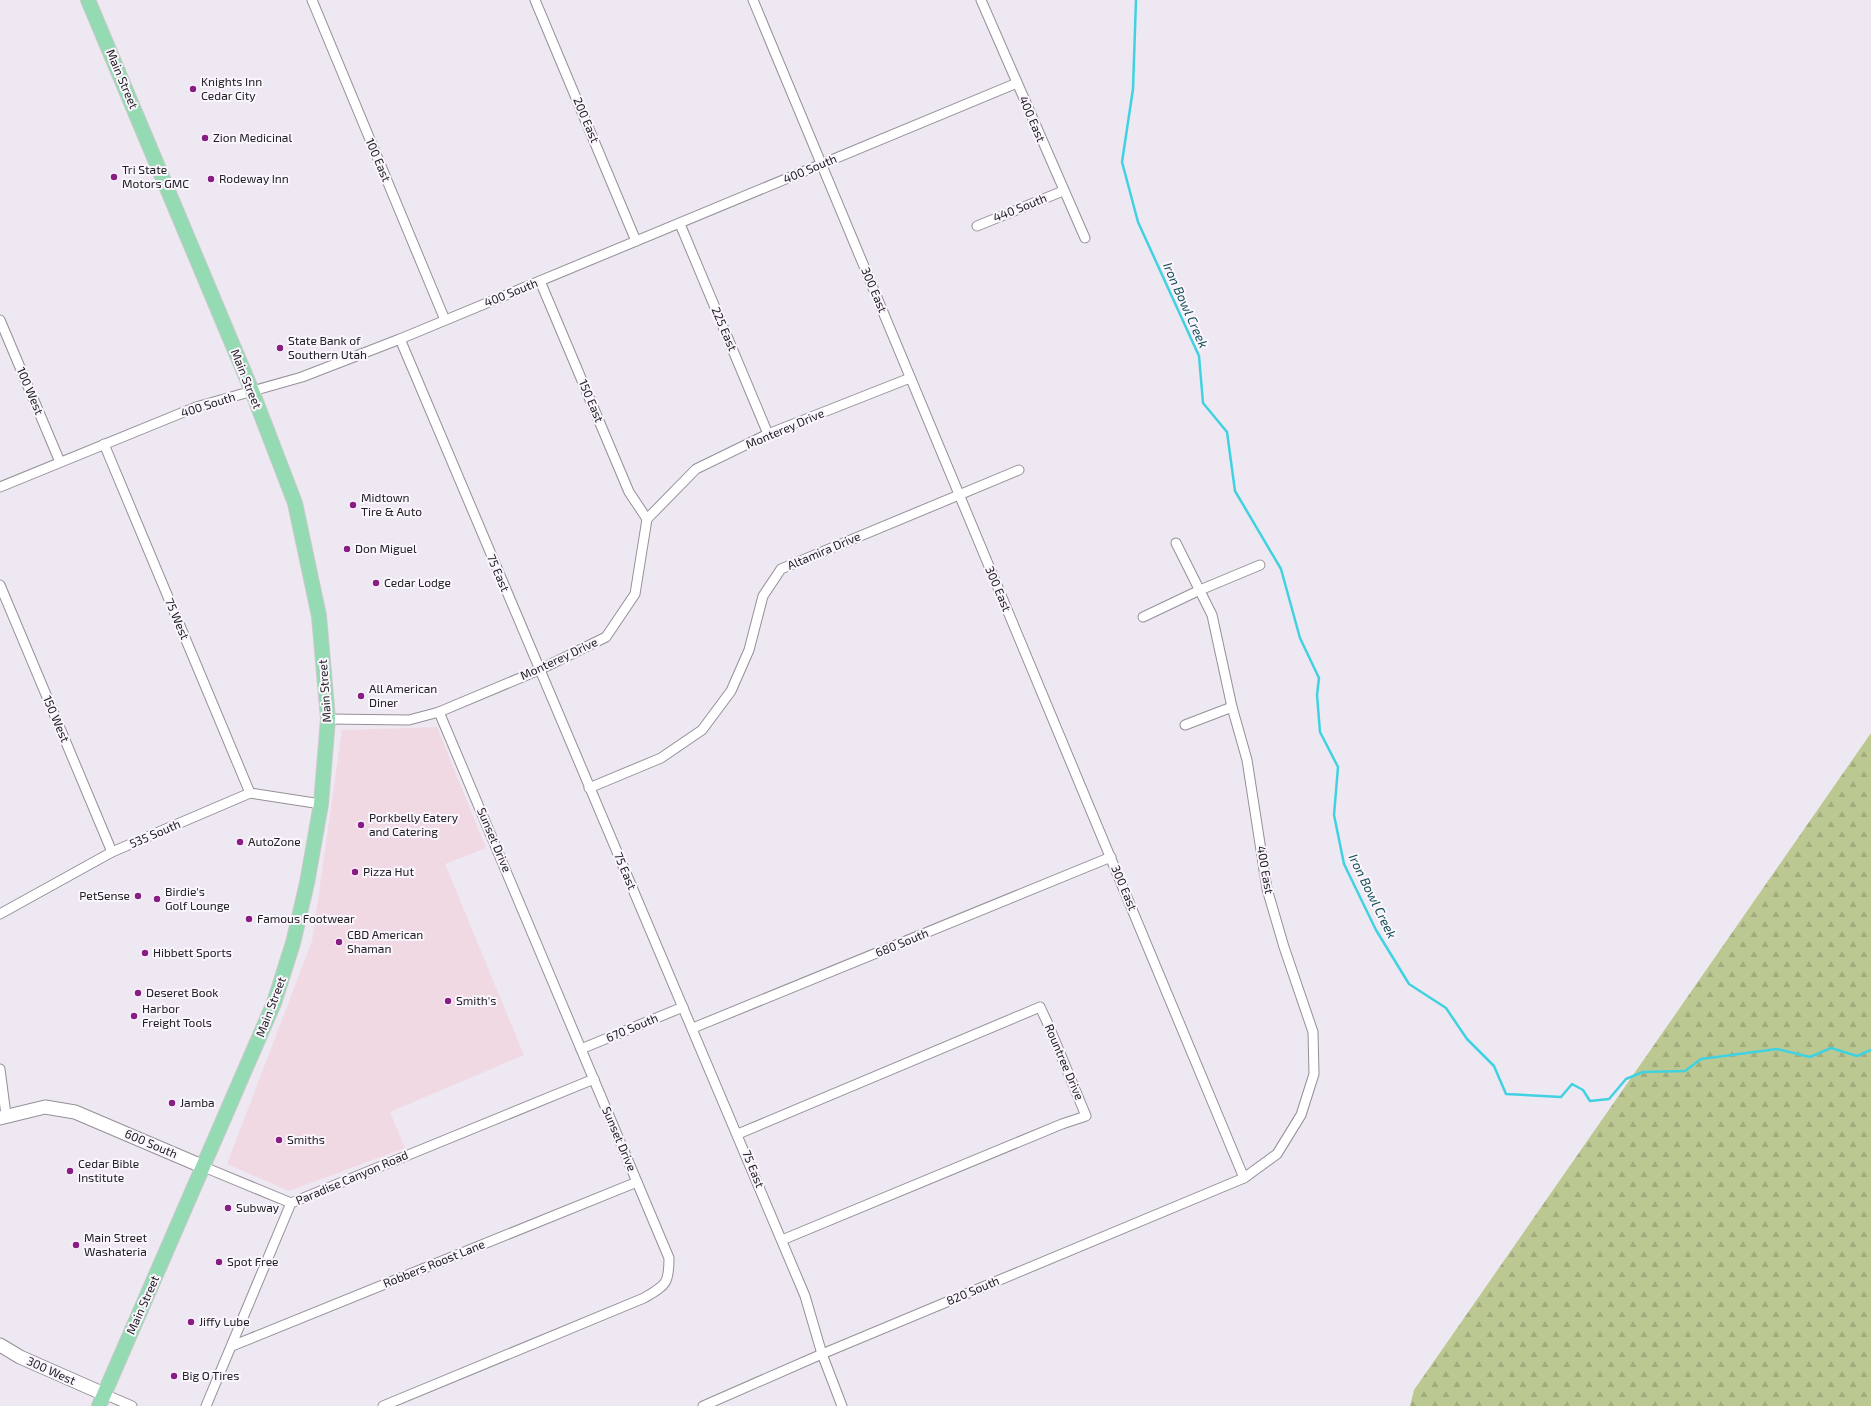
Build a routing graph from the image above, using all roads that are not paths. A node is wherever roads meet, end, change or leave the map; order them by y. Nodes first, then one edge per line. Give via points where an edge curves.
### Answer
1 (88, 0) edge
2 (312, 0) edge
3 (535, 0) edge
4 (753, 0) edge
5 (981, 0) edge
6 (1017, 83) junction
7 (821, 164) junction
8 (1063, 191) junction
9 (680, 224) junction
10 (977, 226) dead end
11 (1085, 238) dead end
12 (636, 241) junction
13 (540, 281) junction
14 (0, 320) edge
15 (445, 320) junction
16 (400, 339) junction
17 (910, 378) junction
18 (252, 391) junction
19 (768, 434) junction
20 (104, 444) junction
21 (60, 462) junction
22 (1019, 470) dead end
23 (0, 487) edge
24 (958, 495) junction
25 (647, 519) junction
26 (1176, 543) dead end
27 (1260, 565) dead end
28 (0, 585) edge
29 (1200, 590) junction
30 (1144, 617) dead end
31 (539, 670) junction
32 (1232, 707) junction
33 (439, 712) junction
34 (328, 719) junction
35 (1185, 725) dead end
36 (589, 788) junction
37 (250, 794) junction
38 (321, 804) junction
39 (112, 852) junction
40 (1111, 857) junction
41 (0, 914) edge
42 (683, 1007) junction
43 (693, 1028) junction
44 (581, 1049) junction
45 (0, 1069) edge
46 (594, 1079) junction
47 (3, 1116) edge
48 (738, 1134) junction
49 (204, 1167) junction
50 (1244, 1178) junction
51 (637, 1182) junction
52 (291, 1203) junction
53 (782, 1240) junction
54 (0, 1345) edge
55 (232, 1346) junction
56 (822, 1354) junction
57 (102, 1400) edge
58 (132, 1406) edge
59 (206, 1406) edge
60 (383, 1406) edge
61 (703, 1406) edge
62 (842, 1406) edge

1 - 18 main road, Main Street
2 - 15 street, 100 East
3 - 12 street, 200 East
4 - 7 street, 300 East
5 - 6 street, 400 East
6 - 7 street, 400 South
6 - 8 street, 400 East
7 - 9 street, 400 South
7 - 17 street, 300 East
8 - 10 street, 440 South
8 - 11 street, 400 East
9 - 12 street, 400 South
9 - 19 street, 225 East
12 - 13 street, 400 South
13 - 15 street, 400 South
13 - 25 street, 150 East via 629,492
14 - 21 street, 100 West
15 - 16 street, 400 South
16 - 18 street, 400 South via 302,377
16 - 31 street, 75 East
17 - 19 street, Monterey Drive
17 - 24 street, 300 East
18 - 20 street, 400 South via 196,407
18 - 34 main road, Main Street via 295,503 319,616
19 - 25 street, Monterey Drive via 696,469
20 - 21 street, 400 South
20 - 37 street, 75 West
21 - 23 street, 400 South
22 - 24 street, Altamira Drive
24 - 36 street, Altamira Drive via 781,569 763,596 749,650 731,691 702,730 661,758
24 - 40 street, 300 East
25 - 31 street, Monterey Drive via 635,594 606,638
26 - 29 street, 400 East
27 - 29 street
28 - 39 street, 150 West
29 - 30 street
29 - 32 street, 400 East via 1212,615
31 - 33 street, Monterey Drive
31 - 36 street, 75 East
32 - 35 street
32 - 50 street, 400 East via 1247,760 1267,889 1313,1032 1314,1074 1301,1115 1277,1154
33 - 34 street, Monterey Drive via 409,720
33 - 44 street, Sunset Drive
34 - 38 main road, Main Street
36 - 42 street, 75 East
37 - 38 street
37 - 39 street, 535 South
38 - 49 main road, Main Street via 306,891 274,1003
39 - 41 street, 535 South
40 - 43 street, 680 South
40 - 50 street, 300 East
42 - 43 street, 75 East
42 - 44 street, 670 South
43 - 48 street, 75 East
44 - 46 street, Sunset Drive
45 - 47 street
46 - 51 street, Sunset Drive
46 - 52 street, Paradise Canyon Road
47 - 49 main road, 600 South via 45,1107 75,1112
48 - 53 street, 75 East
48 - 53 street, Rountree Drive via 1040,1007 1077,1093 1086,1116
49 - 52 street, 600 South
49 - 57 main road, Main Street
50 - 56 street, 820 South
51 - 55 street, Robbers Roost Lane
51 - 60 street, Sunset Drive via 669,1258 669,1276 661,1288 644,1298
52 - 55 street, Paradise Canyon Road
53 - 56 street, 75 East via 806,1296
54 - 57 main road, 300 West
55 - 59 street, Paradise Canyon Road
56 - 61 street, 820 South
56 - 62 street, 75 East
57 - 58 street

